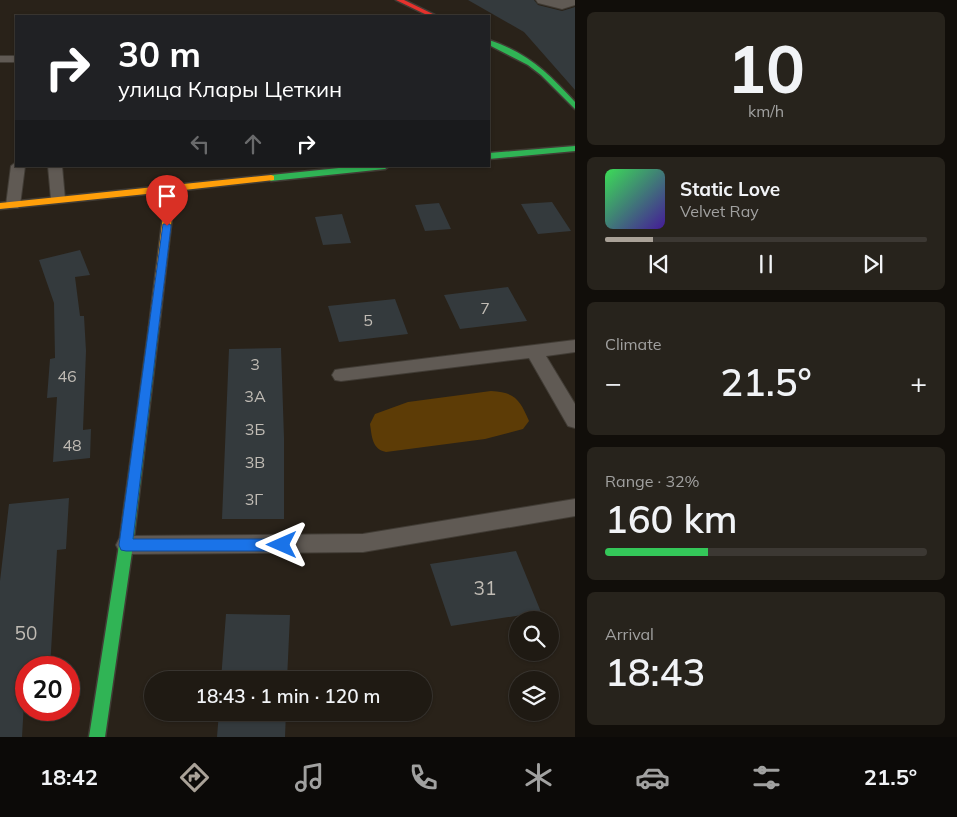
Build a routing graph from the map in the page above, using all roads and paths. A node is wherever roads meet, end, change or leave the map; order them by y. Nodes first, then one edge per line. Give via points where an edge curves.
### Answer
1 (400, 0) edge
2 (544, 0) edge
3 (574, 0) edge
4 (432, 15) edge
5 (490, 42) edge
6 (15, 59) edge
7 (0, 60) edge
8 (574, 107) edge
9 (574, 148) edge
10 (490, 156) edge
11 (18, 167) edge
12 (55, 167) edge
13 (366, 167) edge
14 (348, 168) edge
15 (171, 189) junction
16 (58, 199) junction
17 (6, 205) edge
18 (574, 346) edge
19 (534, 351) junction
20 (341, 375) dead end
21 (574, 421) edge
22 (574, 507) edge
23 (126, 545) junction
24 (97, 737) edge

1 - 4 street
2 - 3 street via 562,4
5 - 8 street via 531,62
6 - 7 lane
9 - 10 street
11 - 17 lane
12 - 16 lane
13 - 14 street
14 - 15 street
15 - 16 street
15 - 23 street
16 - 17 street
18 - 19 lane
19 - 20 lane
19 - 21 lane
22 - 23 lane via 363,543
23 - 24 street

